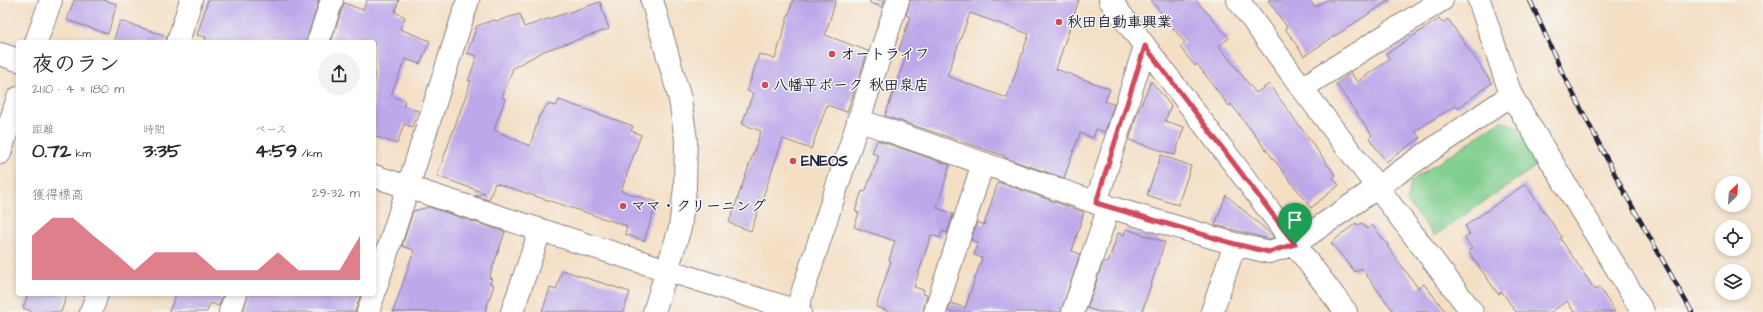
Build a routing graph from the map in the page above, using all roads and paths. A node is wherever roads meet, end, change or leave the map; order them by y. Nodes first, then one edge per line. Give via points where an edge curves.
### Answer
1 (51, 0) edge
2 (191, 0) edge
3 (332, 0) edge
4 (468, 0) edge
5 (652, 0) edge
6 (898, 0) edge
7 (1110, 0) edge
8 (1238, 0) edge
9 (1442, 0) edge
10 (1479, 0) edge
11 (37, 40) edge
12 (179, 40) edge
13 (319, 40) edge
14 (1145, 46) junction
15 (0, 54) edge
16 (16, 59) edge
17 (1302, 88) junction
18 (1511, 95) junction
19 (16, 104) edge
20 (858, 120) junction
21 (0, 153) edge
22 (983, 163) junction
23 (376, 177) edge
24 (408, 187) junction
25 (1378, 188) junction
26 (1103, 205) junction
27 (540, 231) junction
28 (1235, 244) junction
29 (1295, 244) junction
30 (668, 269) junction
31 (376, 288) edge
32 (96, 296) edge
33 (235, 296) edge
34 (373, 296) edge
35 (92, 312) edge
36 (230, 312) edge
37 (368, 312) edge
38 (512, 312) edge
39 (654, 312) edge
40 (798, 312) edge
41 (935, 312) edge
42 (1073, 312) edge
43 (1212, 312) edge
44 (1346, 312) edge
45 (1472, 312) edge
46 (1643, 312) edge

1 - 11 street
2 - 12 street
3 - 13 street
4 - 24 street
5 - 30 street via 680,99 686,140 682,215
6 - 20 street
7 - 14 street
8 - 17 street
9 - 17 street
10 - 18 street
14 - 26 street
14 - 29 street
15 - 16 street
17 - 25 street
18 - 25 street
18 - 46 street
19 - 21 street
20 - 22 street
20 - 40 street
22 - 26 street
22 - 41 street
23 - 24 street
24 - 27 street
24 - 31 street
25 - 29 street
25 - 45 street
26 - 28 street
26 - 42 street
27 - 30 street
27 - 38 street
28 - 29 street via 1269,252
28 - 43 street
29 - 44 street
30 - 39 street
30 - 40 street
32 - 35 street
33 - 36 street
34 - 37 street

